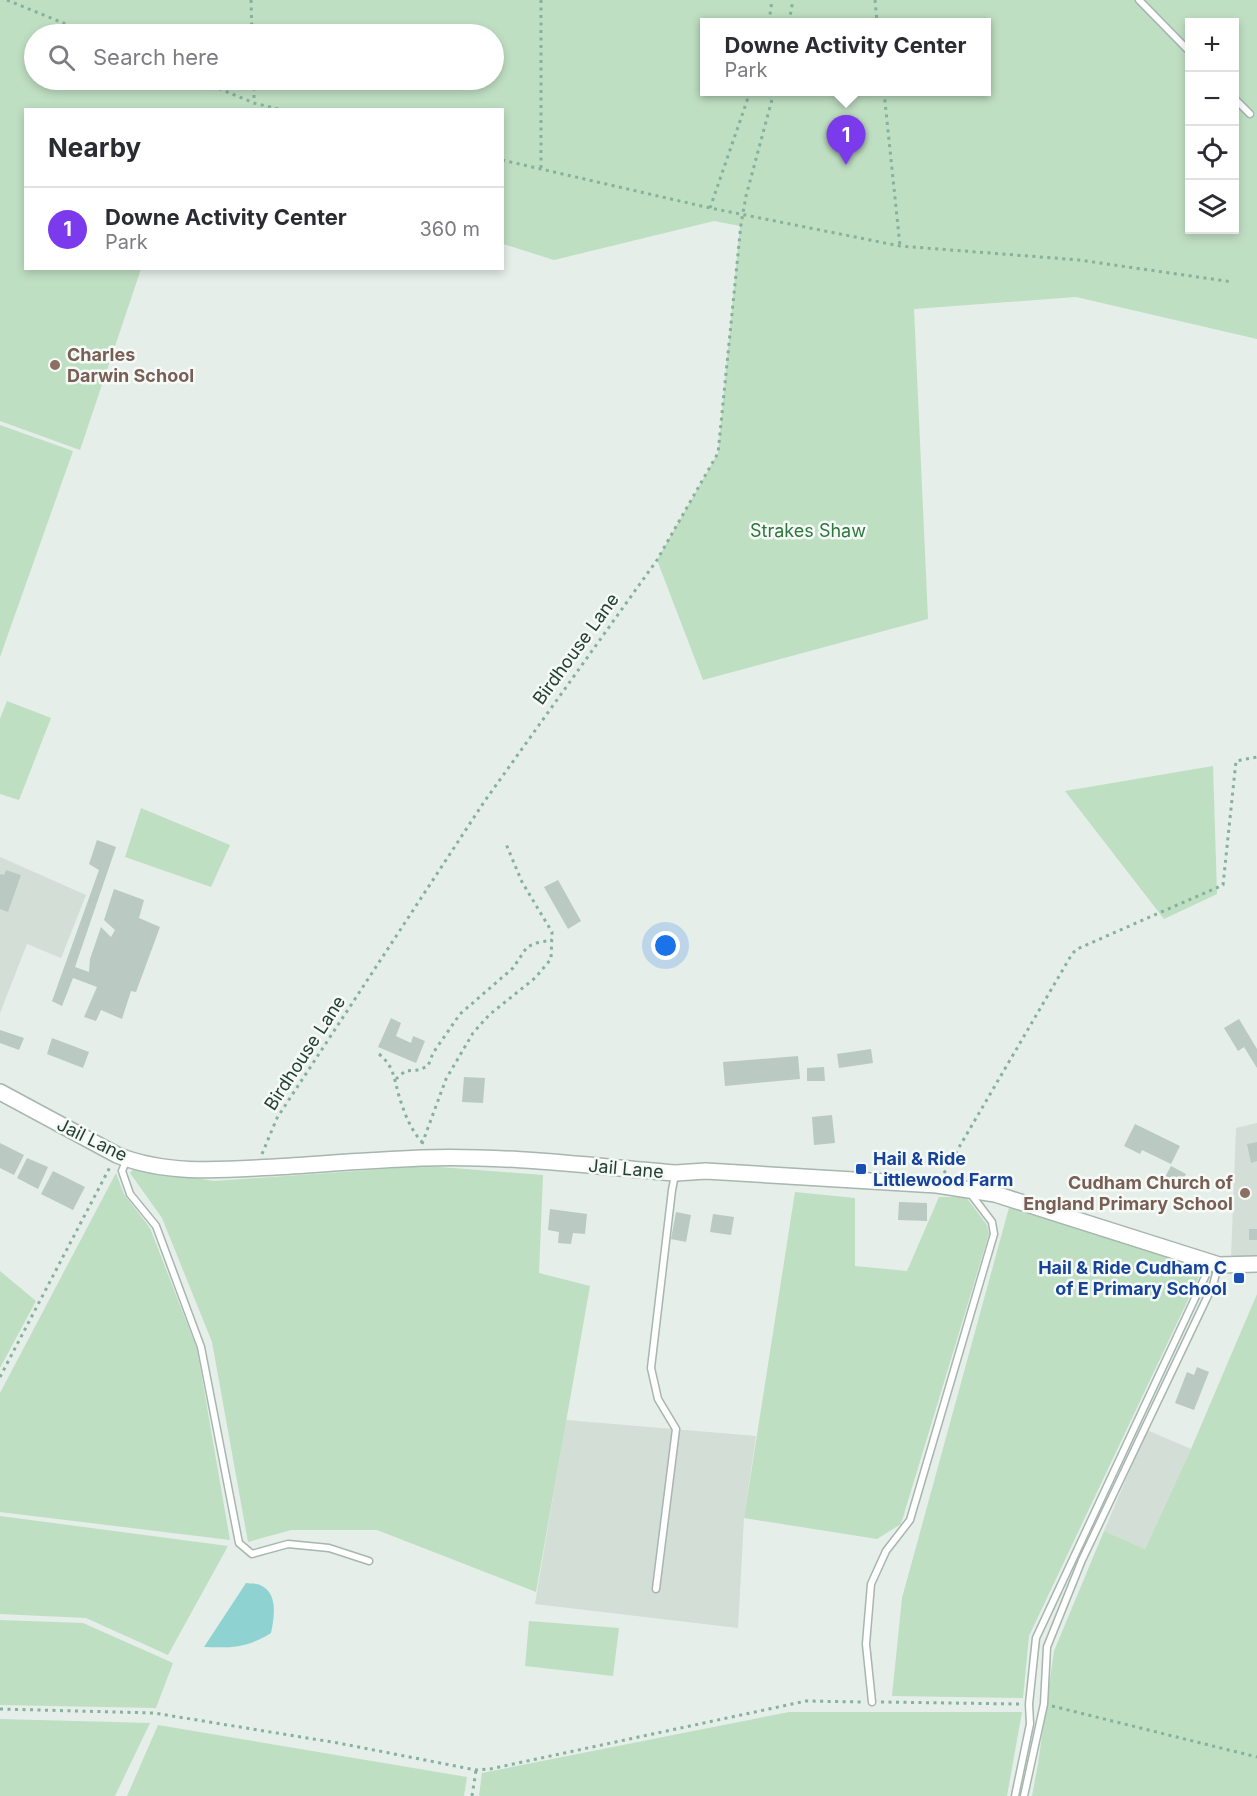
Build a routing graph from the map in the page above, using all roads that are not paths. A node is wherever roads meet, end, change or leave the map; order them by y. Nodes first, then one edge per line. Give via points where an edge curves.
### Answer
1 (1139, 0) edge
2 (1185, 47) edge
3 (1239, 103) edge
4 (1250, 114) dead end
5 (0, 1092) edge
6 (122, 1157) junction
7 (676, 1173) junction
8 (968, 1190) junction
9 (1215, 1264) junction
10 (1257, 1264) edge
11 (369, 1560) dead end
12 (656, 1589) dead end
13 (872, 1702) road end
14 (1015, 1796) edge
15 (1024, 1796) edge

1 - 2 lane
3 - 4 lane
5 - 6 street, Jail Lane
6 - 7 street, Jail Lane via 212,1171 422,1158 516,1160
6 - 11 lane via 130,1194 156,1226 201,1347 239,1544 252,1554 288,1544 329,1548
7 - 8 street, Jail Lane via 706,1171
7 - 12 lane via 651,1368 658,1399 676,1429
8 - 9 street, Jail Lane via 995,1194
8 - 13 lane via 992,1222 994,1234 910,1520 886,1551 871,1584 866,1644
9 - 10 street, Jail Lane
9 - 14 lane via 1036,1638 1030,1724
9 - 15 lane via 1214,1285 1082,1560 1047,1647 1044,1704

